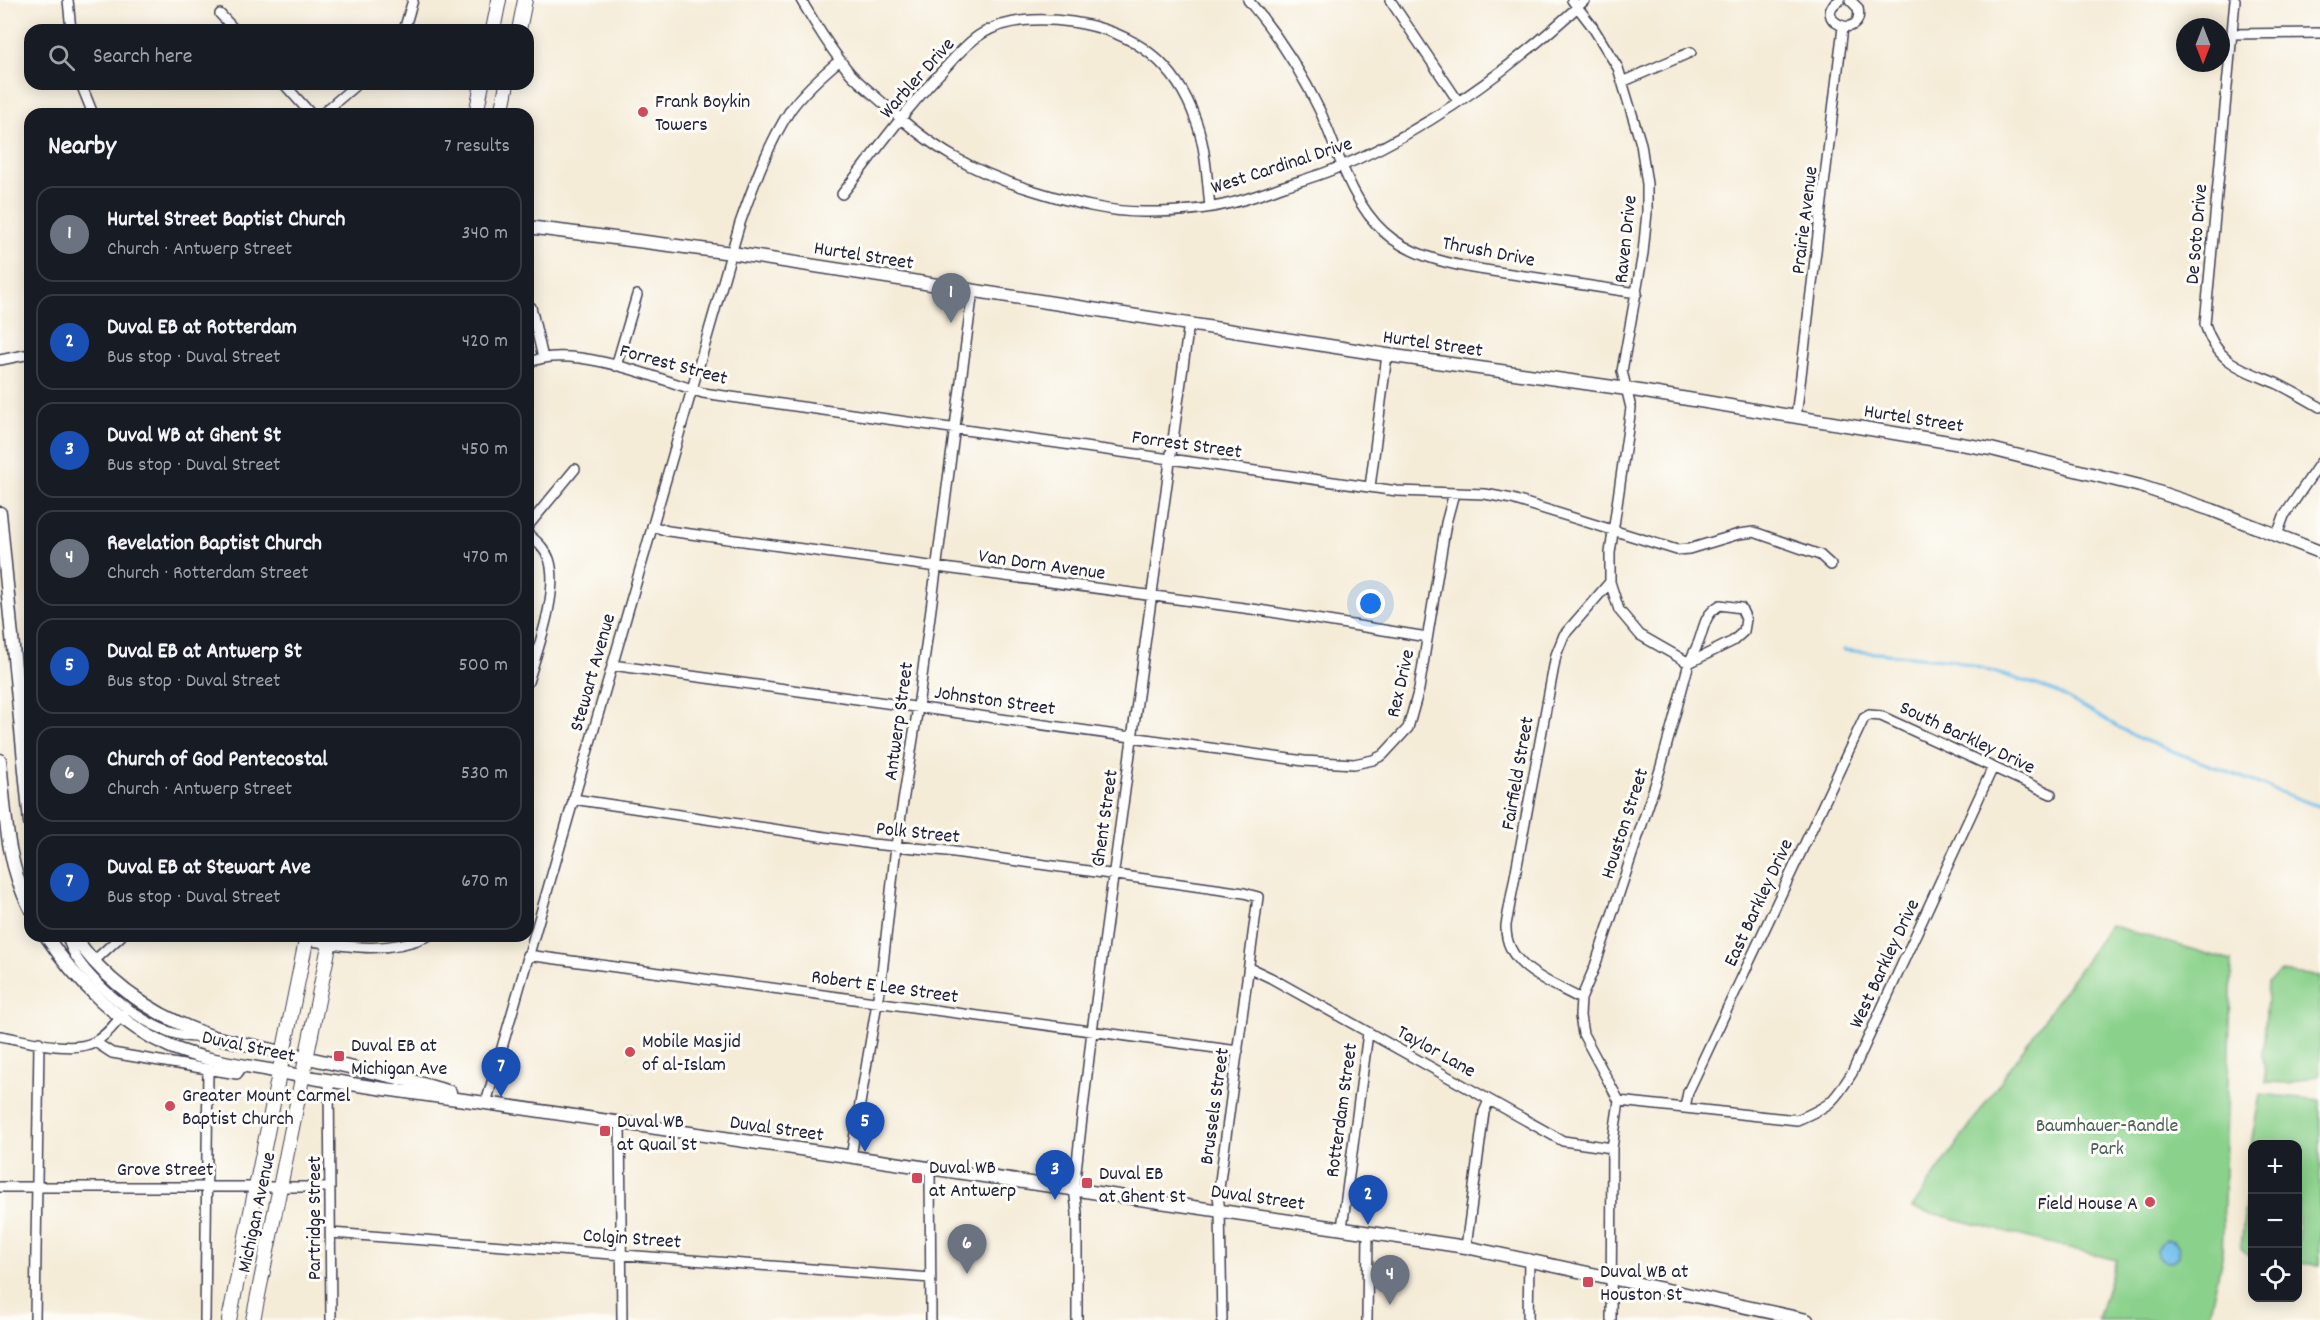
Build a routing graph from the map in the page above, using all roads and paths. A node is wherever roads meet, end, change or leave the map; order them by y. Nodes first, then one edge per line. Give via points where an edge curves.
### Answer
1 (68, 0) edge
2 (413, 0) edge
3 (500, 0) edge
4 (525, 0) edge
5 (801, 0) edge
6 (1248, 0) edge
7 (1390, 0) edge
8 (1840, 0) edge
9 (1850, 0) edge
10 (2235, 0) edge
11 (1578, 2) edge
12 (220, 14) dead end
13 (70, 24) edge
14 (229, 24) edge
15 (406, 24) edge
16 (494, 24) edge
17 (520, 24) edge
18 (1843, 27) junction
19 (2320, 33) edge
20 (2232, 34) junction
21 (1691, 52) dead end
22 (840, 60) junction
23 (1622, 82) junction
24 (83, 90) edge
25 (289, 90) edge
26 (351, 90) edge
27 (481, 90) edge
28 (506, 90) edge
29 (1458, 101) junction
30 (91, 108) edge
31 (306, 108) edge
32 (332, 108) edge
33 (477, 108) edge
34 (502, 108) edge
35 (901, 120) junction
36 (1343, 165) junction
37 (843, 194) dead end
38 (1210, 207) junction
39 (534, 228) edge
40 (732, 253) junction
41 (973, 290) junction
42 (1637, 292) junction
43 (638, 295) dead end
44 (534, 319) edge
45 (1189, 323) junction
46 (24, 355) edge
47 (1387, 356) junction
48 (543, 358) junction
49 (0, 360) edge
50 (534, 361) edge
51 (616, 366) junction
52 (1626, 389) junction
53 (692, 390) junction
54 (2320, 407) edge
55 (1796, 417) junction
56 (954, 428) junction
57 (1171, 459) junction
58 (2320, 463) edge
59 (575, 469) dead end
60 (1370, 487) junction
61 (1454, 493) junction
62 (0, 513) edge
63 (534, 519) edge
64 (652, 526) junction
65 (1613, 532) junction
66 (2277, 535) junction
67 (534, 540) edge
68 (2320, 552) edge
69 (1831, 565) dead end
70 (936, 567) junction
71 (1610, 582) junction
72 (1152, 596) junction
73 (1428, 637) junction
74 (534, 661) edge
75 (1689, 663) junction
76 (612, 665) junction
77 (918, 707) junction
78 (1869, 715) joint
79 (1133, 737) junction
80 (1231, 751) joint
81 (0, 760) edge
82 (24, 760) edge
83 (1993, 767) junction
84 (2051, 794) dead end
85 (573, 799) junction
86 (896, 846) junction
87 (1114, 875) junction
88 (24, 892) edge
89 (1258, 898) joint
90 (534, 934) edge
91 (51, 942) edge
92 (68, 942) edge
93 (79, 942) edge
94 (115, 942) edge
95 (306, 942) edge
96 (330, 942) edge
97 (346, 942) edge
98 (413, 942) edge
99 (532, 942) edge
100 (528, 955) junction
101 (94, 961) junction
102 (1250, 968) junction
103 (1581, 999) junction
104 (877, 1003) junction
105 (124, 1013) junction
106 (1092, 1031) junction
107 (1368, 1033) junction
108 (0, 1036) edge
109 (214, 1037) junction
110 (39, 1042) junction
111 (95, 1042) junction
112 (1238, 1051) junction
113 (284, 1052) junction
114 (306, 1057) junction
115 (243, 1065) junction
116 (208, 1069) junction
117 (280, 1072) junction
118 (303, 1076) junction
119 (329, 1081) junction
120 (1490, 1100) junction
121 (1618, 1101) junction
122 (486, 1102) junction
123 (1685, 1108) junction
124 (620, 1124) junction
125 (1612, 1148) junction
126 (851, 1157) junction
127 (930, 1168) junction
128 (207, 1186) junction
129 (258, 1186) junction
130 (280, 1186) junction
131 (330, 1186) junction
132 (0, 1187) edge
133 (38, 1187) junction
134 (1074, 1188) junction
135 (1220, 1211) junction
136 (1342, 1228) junction
137 (1368, 1232) junction
138 (331, 1233) junction
139 (246, 1242) junction
140 (1466, 1247) junction
141 (267, 1249) junction
142 (621, 1254) junction
143 (1530, 1259) junction
144 (1611, 1277) junction
145 (931, 1278) junction
146 (35, 1320) edge
147 (205, 1320) edge
148 (229, 1320) edge
149 (253, 1320) edge
150 (331, 1320) edge
151 (621, 1320) edge
152 (931, 1320) edge
153 (1077, 1320) edge
154 (1222, 1320) edge
155 (1367, 1320) edge
156 (1528, 1320) edge
157 (1611, 1320) edge
158 (1807, 1320) edge

1 - 13 street
2 - 15 street
3 - 16 main road
4 - 17 main road
5 - 22 street, West Cardinal Drive
6 - 36 street, Thrush Drive via 1282,43 1307,86
7 - 29 street
8 - 18 street, Prairie Avenue via 1832,7 1831,15
9 - 18 street, Prairie Avenue via 1858,8 1858,17 1852,25
10 - 20 street, De Soto Drive
11 - 23 street, Raven Drive via 1618,68
11 - 29 street, West Cardinal Drive via 1511,65
12 - 14 street
18 - 55 street, Prairie Avenue
19 - 20 street
20 - 54 street, De Soto Drive via 2205,324 2216,349 2234,365
21 - 23 street
22 - 35 street, West Cardinal Drive
22 - 40 street, Stewart Avenue via 791,109 757,174
23 - 42 street, Raven Drive via 1641,144 1647,184
24 - 30 street
25 - 31 street
26 - 32 street
27 - 33 main road
28 - 34 main road
29 - 36 street, West Cardinal Drive via 1429,121
35 - 37 street, Warbler Drive
35 - 38 street, West Cardinal Drive via 965,165 1010,184 1059,198 1113,210 1147,212
35 - 38 street, Warbler Drive via 937,76 982,33 1028,20 1056,20 1112,31 1157,58 1185,95 1197,122
36 - 38 street, West Cardinal Drive via 1231,204
36 - 42 street, Thrush Drive via 1373,222 1385,234 1424,256 1472,268
39 - 40 street, Hurtel Street
40 - 41 street, Hurtel Street
40 - 53 street, Stewart Avenue
41 - 45 street, Hurtel Street
41 - 56 street, Antwerp Street
42 - 52 street, Raven Drive via 1622,371
43 - 51 street
44 - 48 street
45 - 47 street, Hurtel Street
45 - 57 street, Ghent Street
46 - 49 street
47 - 52 street, Hurtel Street
47 - 60 street
48 - 50 street, Forrest Street
48 - 51 street, Forrest Street via 563,356
51 - 53 street, Forrest Street
52 - 55 street, Hurtel Street
52 - 65 street via 1631,408
53 - 56 street, Forrest Street
53 - 64 street, Stewart Avenue
55 - 66 street, Hurtel Street via 2022,455 2140,486
56 - 57 street, Forrest Street
56 - 70 street, Antwerp Street
57 - 60 street, Forrest Street
57 - 72 street, Ghent Street
58 - 66 street via 2284,516
59 - 63 street
60 - 61 street, Forrest Street
61 - 65 street, Forrest Street via 1512,499
61 - 73 street, Rex Drive
62 - 82 street
64 - 70 street, Van Dorn Avenue
64 - 76 street, Stewart Avenue
65 - 69 street, Forrest Street via 1677,550 1754,532 1820,555
65 - 71 street
66 - 68 street, Hurtel Street
67 - 74 street via 549,560 551,576 548,613
70 - 72 street, Van Dorn Avenue
70 - 77 street, Antwerp Street
71 - 75 street via 1619,610 1640,635
71 - 103 street, Fairfield Street via 1564,635 1556,655 1505,936 1524,967
72 - 73 street, Van Dorn Avenue
72 - 79 street, Ghent Street
73 - 80 street, Rex Drive via 1408,728 1383,755 1354,764 1337,764
75 - 75 street, Houston Street via 1733,641 1744,631 1746,619 1741,608 1720,605 1712,610 1704,619
75 - 103 street, Houston Street via 1660,770
76 - 77 street, Johnston Street
76 - 85 street, Stewart Avenue
77 - 79 street, Johnston Street
77 - 86 street, Antwerp Street
78 - 83 street, South Barkley Drive via 1881,716
78 - 123 street, East Barkley Drive via 1860,723 1693,1081
79 - 80 street, Johnston Street
79 - 87 street, Ghent Street
81 - 88 street via 6,828
83 - 84 street, South Barkley Drive
83 - 123 street, West Barkley Drive via 1852,1073 1835,1100 1797,1120
85 - 86 street, Polk Street
85 - 90 street, Stewart Avenue
86 - 87 street, Polk Street
86 - 104 street, Antwerp Street
87 - 89 street, Polk Street
87 - 106 street, Ghent Street
89 - 102 street, Brussels Street
91 - 105 street, Duval Street via 81,981
92 - 105 street via 80,963
93 - 101 street, Duval Street
94 - 101 street
95 - 113 main road, Michigan Avenue
96 - 114 main road, Michigan Avenue
97 - 98 street via 393,948
99 - 100 street, Stewart Avenue
100 - 104 street, Robert E Lee Street
100 - 122 street, Stewart Avenue
101 - 109 street, Duval Street via 133,997 164,1017
102 - 107 street, Taylor Lane
102 - 112 street, Brussels Street
103 - 121 street, Houston Street via 1583,1034
104 - 106 street, Robert E Lee Street
104 - 126 street, Antwerp Street
105 - 109 street via 167,1031
105 - 111 street
105 - 115 street, Duval Street via 171,1046 208,1059
106 - 112 street, Robert E Lee Street
106 - 134 street, Ghent Street
107 - 120 street, Taylor Lane
107 - 136 street, Rotterdam Street
108 - 110 street
109 - 113 street, Duval Street
110 - 111 street via 71,1047
110 - 133 street
111 - 116 street via 112,1053
112 - 135 street, Brussels Street via 1218,1196
113 - 114 street, Duval Street
113 - 117 main road, Michigan Avenue
114 - 118 main road, Michigan Avenue
114 - 122 street, Duval Street
115 - 116 street via 237,1074
115 - 117 street, Duval Street
116 - 128 street
117 - 118 street, Duval Street
117 - 129 main road, Michigan Avenue
118 - 119 street, Duval Street
118 - 130 main road, Michigan Avenue
119 - 122 street, Duval Street
119 - 131 street, Partridge Street
120 - 125 street, Taylor Lane via 1563,1141
120 - 140 street via 1484,1112
121 - 123 street, West Barkley Drive
121 - 125 street
122 - 124 street, Duval Street
124 - 126 street, Duval Street
124 - 142 street
125 - 144 street
126 - 127 street, Duval Street
127 - 134 street, Duval Street
127 - 145 street
128 - 129 street, Grove Street
128 - 133 street, Grove Street
128 - 147 street
129 - 130 street, Grove Street
129 - 139 main road, Michigan Avenue
130 - 131 street, Grove Street
130 - 141 main road, Michigan Avenue
131 - 138 street, Partridge Street
132 - 133 street, Grove Street
133 - 146 street
134 - 135 street, Duval Street
134 - 153 street, Ghent Street
135 - 136 street, Duval Street
135 - 154 street, Brussels Street
136 - 137 street, Duval Street
137 - 140 street, Duval Street
137 - 155 street
138 - 142 street, Colgin Street
138 - 150 street, Partridge Street
139 - 141 main road
139 - 148 main road, Michigan Avenue
140 - 143 street, Duval Street
141 - 149 main road, Michigan Avenue
142 - 145 street, Colgin Street
142 - 151 street
143 - 144 street, Duval Street
143 - 156 street
144 - 157 street
144 - 158 street, Duval Street
145 - 152 street

